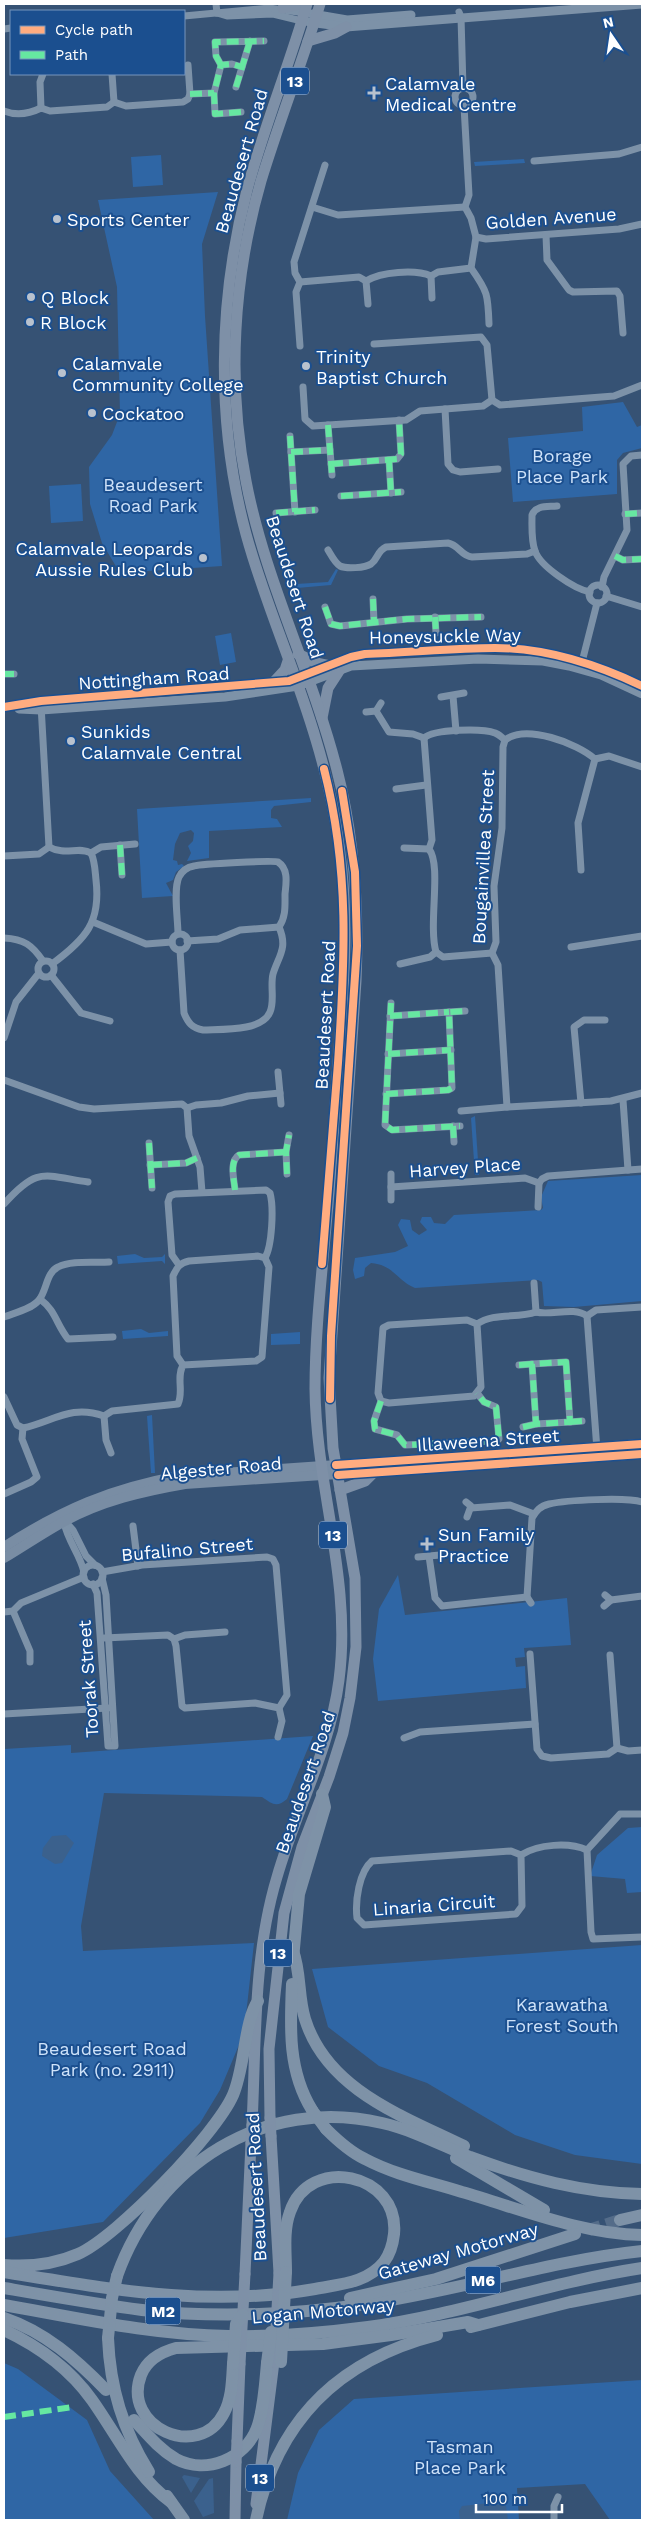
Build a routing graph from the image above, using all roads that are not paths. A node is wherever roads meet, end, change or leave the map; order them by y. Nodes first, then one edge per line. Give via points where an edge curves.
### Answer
1 (216, 4) edge
2 (576, 4) edge
3 (642, 4) edge
4 (283, 8) joint
5 (309, 12) edge
6 (217, 13) junction
7 (460, 14) junction
8 (185, 16) edge
9 (346, 27) junction
10 (250, 41) junction
11 (264, 41) dead end
12 (308, 41) junction
13 (188, 65) dead end
14 (221, 65) junction
15 (242, 67) junction
16 (43, 75) edge
17 (112, 75) edge
18 (236, 88) dead end
19 (464, 88) junction
20 (214, 93) junction
21 (190, 94) junction
22 (114, 102) junction
23 (464, 106) junction
24 (42, 108) junction
25 (4, 111) edge
26 (241, 112) dead end
27 (642, 147) edge
28 (534, 161) dead end
29 (325, 165) dead end
30 (312, 207) junction
31 (465, 207) junction
32 (642, 224) edge
33 (546, 235) junction
34 (476, 237) junction
35 (470, 268) junction
36 (431, 276) junction
37 (366, 281) junction
38 (300, 282) junction
39 (432, 298) dead end
40 (368, 304) dead end
41 (489, 324) dead end
42 (623, 333) dead end
43 (374, 344) dead end
44 (300, 346) dead end
45 (642, 385) edge
46 (303, 388) dead end
47 (492, 400) junction
48 (445, 410) junction
49 (400, 420) junction
50 (328, 425) junction
51 (290, 436) dead end
52 (330, 450) junction
53 (291, 452) junction
54 (642, 455) edge
55 (389, 460) junction
56 (331, 464) junction
57 (498, 469) dead end
58 (332, 475) dead end
59 (401, 492) dead end
60 (392, 493) junction
61 (341, 496) dead end
62 (556, 506) dead end
63 (315, 510) dead end
64 (295, 512) junction
65 (276, 513) dead end
66 (642, 513) edge
67 (626, 514) junction
68 (328, 550) dead end
69 (535, 551) junction
70 (615, 556) junction
71 (642, 559) edge
72 (602, 587) junction
73 (590, 592) junction
74 (606, 596) junction
75 (373, 599) dead end
76 (597, 603) junction
77 (325, 607) dead end
78 (642, 607) edge
79 (435, 617) junction
80 (481, 617) dead end
81 (374, 622) junction
82 (436, 633) dead end
83 (298, 654) junction
84 (288, 661) junction
85 (581, 665) junction
86 (334, 668) junction
87 (4, 674) edge
88 (14, 674) dead end
89 (302, 681) junction
90 (273, 683) junction
91 (642, 686) edge
92 (464, 693) dead end
93 (642, 694) edge
94 (453, 696) junction
95 (441, 697) dead end
96 (381, 703) dead end
97 (41, 705) junction
98 (4, 708) edge
99 (376, 711) junction
100 (366, 712) dead end
101 (322, 719) junction
102 (456, 731) junction
103 (424, 738) junction
104 (505, 740) junction
105 (594, 759) junction
106 (642, 766) edge
107 (426, 785) junction
108 (396, 790) dead end
109 (135, 844) dead end
110 (120, 845) junction
111 (49, 847) junction
112 (404, 848) dead end
113 (429, 849) junction
114 (91, 853) junction
115 (4, 856) edge
116 (581, 870) dead end
117 (122, 875) dead end
118 (93, 922) junction
119 (279, 927) junction
120 (178, 934) junction
121 (642, 936) edge
122 (4, 938) edge
123 (187, 941) junction
124 (172, 942) junction
125 (571, 947) dead end
126 (180, 950) junction
127 (436, 952) junction
128 (492, 954) junction
129 (43, 961) junction
130 (52, 964) junction
131 (400, 964) dead end
132 (39, 973) junction
133 (51, 975) junction
134 (391, 1003) dead end
135 (465, 1011) dead end
136 (449, 1012) junction
137 (390, 1016) junction
138 (605, 1020) dead end
139 (110, 1022) dead end
140 (4, 1038) edge
141 (451, 1050) junction
142 (388, 1054) junction
143 (278, 1072) dead end
144 (4, 1080) edge
145 (280, 1092) junction
146 (642, 1092) edge
147 (386, 1094) junction
148 (623, 1100) junction
149 (581, 1103) junction
150 (281, 1104) dead end
151 (186, 1108) junction
152 (507, 1108) junction
153 (461, 1111) dead end
154 (289, 1134) dead end
155 (148, 1142) dead end
156 (454, 1142) dead end
157 (286, 1152) junction
158 (197, 1158) junction
159 (150, 1165) junction
160 (642, 1169) edge
161 (628, 1170) junction
162 (287, 1174) dead end
163 (390, 1174) dead end
164 (88, 1182) dead end
165 (539, 1183) junction
166 (392, 1187) junction
167 (152, 1188) dead end
168 (235, 1190) junction
169 (202, 1192) junction
170 (391, 1200) dead end
171 (4, 1204) edge
172 (538, 1207) dead end
173 (265, 1258) junction
174 (109, 1262) dead end
175 (179, 1265) junction
176 (534, 1283) dead end
177 (40, 1299) junction
178 (642, 1307) edge
179 (536, 1312) junction
180 (586, 1316) junction
181 (4, 1317) edge
182 (477, 1324) junction
183 (113, 1337) dead end
184 (532, 1364) junction
185 (183, 1365) junction
186 (519, 1365) dead end
187 (477, 1394) junction
188 (4, 1397) edge
189 (381, 1400) junction
190 (104, 1416) junction
191 (570, 1422) junction
192 (582, 1422) dead end
193 (536, 1424) junction
194 (522, 1426) dead end
195 (23, 1428) junction
196 (642, 1444) edge
197 (597, 1452) junction
198 (111, 1453) dead end
199 (642, 1454) edge
200 (526, 1457) junction
201 (337, 1470) junction
202 (322, 1471) junction
203 (374, 1472) junction
204 (340, 1490) junction
205 (4, 1494) edge
206 (642, 1502) edge
207 (534, 1514) junction
208 (467, 1516) dead end
209 (62, 1517) junction
210 (133, 1526) dead end
211 (4, 1547) edge
212 (440, 1555) dead end
213 (429, 1556) junction
214 (418, 1557) dead end
215 (4, 1558) edge
216 (95, 1565) junction
217 (138, 1566) junction
218 (84, 1575) junction
219 (102, 1575) junction
220 (92, 1584) junction
221 (605, 1595) dead end
222 (642, 1596) edge
223 (611, 1600) junction
224 (604, 1606) dead end
225 (4, 1612) edge
226 (13, 1612) junction
227 (225, 1632) dead end
228 (104, 1638) junction
229 (174, 1639) junction
230 (530, 1654) dead end
231 (610, 1655) dead end
232 (30, 1662) dead end
233 (279, 1708) junction
234 (4, 1714) edge
235 (534, 1724) junction
236 (278, 1737) dead end
237 (404, 1738) dead end
238 (617, 1748) junction
239 (642, 1750) edge
240 (322, 1794) junction
241 (642, 1814) edge
242 (587, 1850) junction
243 (521, 1854) junction
244 (642, 1937) edge
245 (293, 1951) junction
246 (258, 2001) junction
247 (428, 2139) junction
248 (546, 2182) junction
249 (642, 2194) edge
250 (642, 2215) edge
251 (620, 2220) tunnel mouth
252 (572, 2229) junction
253 (642, 2235) edge
254 (642, 2251) edge
255 (4, 2265) edge
256 (642, 2268) edge
257 (4, 2272) edge
258 (282, 2272) junction
259 (4, 2288) edge
260 (642, 2288) edge
261 (4, 2305) edge
262 (323, 2310) junction
263 (243, 2315) joint
264 (4, 2318) edge
265 (277, 2322) joint
266 (478, 2325) junction
267 (4, 2330) edge
268 (237, 2364) junction
269 (274, 2365) junction
270 (106, 2390) dead end
271 (134, 2420) dead end
272 (558, 2497) dead end
273 (171, 2502) junction
274 (184, 2520) edge
275 (235, 2520) edge
276 (256, 2520) edge
277 (554, 2520) edge

1 - 6 street
2 - 7 street
3 - 7 street
4 - 5 highway
4 - 6 street
5 - 6 street via 227,16
5 - 7 street via 347,20
5 - 9 street
5 - 12 highway, Beaudesert Road / 13
5 - 84 highway, Beaudesert Road / 13 via 242,210 230,276 225,361 230,451 239,504 258,577
6 - 8 street
7 - 9 street
7 - 19 street
9 - 12 highway
10 - 11 street
10 - 14 street via 215,42 216,56
10 - 15 street
12 - 83 highway, Beaudesert Road / 13 via 254,208 241,276 235,356 237,409 248,488 267,563
13 - 21 street
14 - 15 street
14 - 20 street
15 - 18 street
16 - 24 street
17 - 22 street
19 - 23 street via 473,97 471,103
19 - 23 street via 458,90 455,98 456,103
20 - 21 street
20 - 26 street via 215,114
21 - 22 street via 183,102 126,106
22 - 24 street via 107,107 50,111
23 - 31 street, Golden Avenue via 469,195
24 - 25 street via 15,114
27 - 28 street via 620,154
29 - 30 street
30 - 31 street via 338,215
30 - 38 street via 294,262
31 - 34 street, Golden Avenue
32 - 33 street, Golden Avenue via 620,230
33 - 34 street, Golden Avenue
33 - 42 street via 547,260 568,290 617,291
34 - 35 street
35 - 36 street via 438,272
35 - 41 street via 485,288
36 - 37 street via 422,273 374,276
36 - 39 street
37 - 38 street via 359,277
37 - 40 street
38 - 44 street via 296,292
43 - 47 street via 480,337 486,340
45 - 47 street via 614,396 590,399 500,405
46 - 50 street via 308,424
47 - 48 street via 483,406
48 - 49 street via 420,411 411,418
48 - 57 street via 448,464 453,470
49 - 50 street
49 - 55 street via 401,454 397,459
50 - 52 street
51 - 53 street
52 - 53 street
52 - 56 street
53 - 64 street
54 - 67 street via 631,456 623,464
55 - 56 street
55 - 60 street
56 - 58 street
59 - 60 street
60 - 61 street
62 - 69 street via 533,511
63 - 64 street
64 - 65 street
66 - 67 street
67 - 70 street via 626,536
68 - 69 street via 339,565 346,568 367,566 386,547 448,543 472,557
69 - 73 street via 569,584
70 - 71 street via 623,560
70 - 72 street
72 - 73 street via 594,587
72 - 74 street
73 - 76 street via 591,600
74 - 76 street via 603,602
74 - 78 street
75 - 81 street
76 - 85 street
77 - 81 street via 331,624 352,626
79 - 80 street
79 - 81 street
79 - 82 street
83 - 86 highway
83 - 89 highway, Beaudesert Road / 13
84 - 89 highway, Beaudesert Road / 13
84 - 90 highway via 285,670
85 - 86 street, Honeysuckle Way via 536,651 496,648 365,654
85 - 91 street, Honeysuckle Way
85 - 93 street, Honeysuckle Way
86 - 89 street, Honeysuckle Way
86 - 101 highway
87 - 88 street
89 - 90 street, Nottingham Road
89 - 97 street, Nottingham Road via 212,699
89 - 101 highway, Beaudesert Road / 13
89 - 202 highway, Beaudesert Road / 13 via 332,799 345,907 345,963 316,1354 316,1417
90 - 97 street, Nottingham Road
92 - 94 street
94 - 95 street
94 - 102 street
96 - 99 street
97 - 98 street, Nottingham Road
97 - 111 street
99 - 100 street
99 - 103 street via 389,732
101 - 201 highway, Beaudesert Road / 13 via 346,816 355,872 358,923 331,1336 330,1405
102 - 103 street via 430,733
102 - 104 street via 495,733
103 - 107 street
104 - 105 street via 520,734 543,736 584,750
104 - 128 street, Bougainvillea Street via 502,828 493,892 496,942
105 - 106 street via 609,756
105 - 116 street via 578,823
107 - 108 street
107 - 113 street via 432,840
109 - 110 street
110 - 114 street via 101,847
110 - 117 street
111 - 114 street via 64,853
111 - 115 street via 39,854
112 - 113 street
113 - 127 street via 436,865 432,917
114 - 118 street via 98,898
118 - 124 street via 146,944
118 - 130 street via 79,942
119 - 120 street via 284,920 286,876 278,862 205,863 183,871 178,878
119 - 123 street via 240,930 218,939
119 - 126 street via 282,957 273,974 270,1012 254,1026 203,1030 188,1022 184,1013
120 - 123 street
120 - 124 street
121 - 125 street
122 - 129 street via 28,942
123 - 126 street via 186,947
124 - 126 street via 174,948
127 - 128 street via 443,957
127 - 131 street via 430,957
128 - 152 street, Bougainvillea Street via 498,965
129 - 130 street
129 - 132 street via 38,968
130 - 133 street via 54,971
132 - 133 street
132 - 140 street via 19,998
133 - 139 street via 81,1013
134 - 137 street
135 - 136 street
136 - 137 street
136 - 141 street
137 - 142 street
138 - 149 street via 584,1020 574,1027
141 - 142 street
141 - 147 street via 452,1088
142 - 147 street
143 - 145 street
144 - 151 street via 80,1107 94,1109 175,1103
145 - 150 street
145 - 151 street
146 - 148 street
147 - 156 street via 384,1121 388,1128 456,1126
148 - 149 street
148 - 161 street
149 - 152 street
151 - 158 street via 190,1140
152 - 153 street
154 - 157 street
155 - 159 street
157 - 162 street
157 - 168 street via 239,1155 233,1162
158 - 159 street via 186,1163
158 - 169 street
159 - 167 street
160 - 161 street
161 - 165 street via 548,1176
163 - 166 street, Harvey Place
164 - 171 street via 39,1176 22,1184
165 - 166 street, Harvey Place via 525,1178
165 - 172 street
166 - 170 street, Harvey Place
168 - 169 street
168 - 173 street via 259,1188 270,1194 269,1250
169 - 175 street via 175,1194 168,1202 172,1255
173 - 175 street via 189,1261
173 - 185 street via 269,1267 262,1357 256,1361
174 - 177 street via 56,1268
175 - 185 street via 173,1276 177,1356
176 - 179 street
177 - 181 street
177 - 183 street via 51,1307 68,1339
178 - 180 street via 596,1310
179 - 180 street via 577,1312
179 - 182 street via 485,1319
180 - 197 street
182 - 187 street via 481,1387
182 - 189 street via 467,1320 383,1328 378,1392
184 - 186 street
184 - 191 street via 566,1362
184 - 193 street
185 - 190 street via 179,1372 181,1397 178,1404 112,1411
187 - 189 street via 398,1402
187 - 189 street via 484,1402 496,1407 499,1439 496,1441 405,1445 397,1435 374,1429
188 - 195 street via 17,1425
190 - 195 street via 94,1412 60,1414
190 - 198 street
191 - 192 street
191 - 193 street
193 - 194 street
195 - 205 street via 22,1439 37,1476
196 - 197 main road, Illaweena Street
197 - 199 main road, Illaweena Street
197 - 200 main road, Illaweena Street
200 - 201 main road, Illaweena Street
200 - 203 main road, Illaweena Street
201 - 202 main road, Illaweena Street
201 - 203 main road, Illaweena Street
201 - 204 highway, Beaudesert Road / 13
202 - 209 main road, Algester Road via 162,1488
202 - 246 highway, Beaudesert Road / 13 via 342,1594 339,1680 327,1738 270,1901
203 - 204 highway via 365,1481
204 - 240 highway, Beaudesert Road / 13 via 355,1578 356,1647 345,1724
206 - 207 street via 624,1498 548,1504
207 - 208 street via 510,1505 468,1505
207 - 213 street via 529,1600 442,1606 435,1598
209 - 211 main road, Algester Road
209 - 215 main road, Algester Road
209 - 216 street
209 - 218 street
210 - 217 street
212 - 213 street
213 - 214 street
216 - 218 street via 87,1567
216 - 219 street
217 - 219 street, Bufalino Street
217 - 233 street, Bufalino Street via 267,1557 274,1560 286,1695
218 - 220 street
218 - 226 street via 21,1603
219 - 220 street via 98,1583
219 - 228 street, Toorak Street via 106,1595
220 - 228 street, Toorak Street via 97,1593
221 - 223 street
222 - 223 street
223 - 224 street
225 - 226 street
226 - 232 street via 30,1651
227 - 229 street
228 - 229 street via 168,1635
228 - 234 street, Toorak Street via 109,1708
229 - 233 street via 180,1702 185,1708 255,1703
230 - 235 street
231 - 238 street
233 - 236 street via 282,1721
235 - 237 street via 420,1732
235 - 238 street via 537,1749 542,1756 608,1754
238 - 239 street via 628,1752
240 - 245 highway via 325,1807 300,1894
240 - 258 highway, Beaudesert Road / 13, bridge via 295,1867 280,1937 268,2049
241 - 242 street via 620,1814
242 - 243 street, Linaria Circuit via 576,1845 530,1849
242 - 244 street via 593,1939
243 - 243 street, Linaria Circuit via 522,1906 516,1914 364,1925 357,1918 356,1906 365,1867 372,1860 511,1851
245 - 248 highway via 297,1961 301,2006 308,2029 324,2058 350,2084 436,2132 536,2174
245 - 252 highway, bridge via 292,2052 300,2086 326,2129 350,2150 378,2166
246 - 255 highway via 251,2011 240,2075 228,2105 214,2127 152,2192 102,2240 78,2254 36,2265
246 - 263 highway, Beaudesert Road / 13, bridge
247 - 248 highway via 493,2166
247 - 252 highway via 435,2148 478,2170 529,2203 565,2219
247 - 273 highway, bridge via 381,2123 337,2117 285,2122 242,2136 203,2158 165,2192 137,2231 112,2298 108,2338 112,2383 123,2421 148,2471
248 - 249 highway via 586,2190
250 - 251 highway
252 - 253 highway
252 - 262 highway, Gateway Motorway / M2 via 436,2279 342,2300
254 - 262 highway, Logan Motorway / M6 via 562,2263 402,2299
256 - 261 highway, Logan Motorway / M2 via 566,2282 391,2323 296,2334 228,2336 188,2333 125,2326
257 - 258 highway via 118,2291 190,2297 259,2296 354,2282 372,2273 386,2260 394,2240 394,2222 381,2194 358,2179 338,2176 320,2180 305,2190 289,2217
258 - 265 highway, Beaudesert Road / 13, bridge
258 - 269 highway, bridge
259 - 262 highway, Logan Motorway / M2 via 177,2313 257,2314
260 - 266 highway
263 - 268 highway, bridge via 236,2324
264 - 270 highway via 52,2342
265 - 269 highway, bridge via 271,2332
266 - 268 highway via 468,2322 323,2344 169,2350 151,2360 142,2372 138,2392 144,2414 157,2429 169,2435 188,2437 207,2431 220,2420 227,2408
266 - 276 highway via 422,2339 391,2351 354,2369 332,2385 303,2415 285,2440 268,2476
267 - 273 highway via 44,2352 74,2379 93,2401 142,2474 156,2491
268 - 275 highway, 13, bridge
269 - 271 highway via 257,2427 244,2448 225,2461 200,2465 181,2461 164,2450
269 - 276 highway, 13
272 - 277 street
273 - 274 highway

